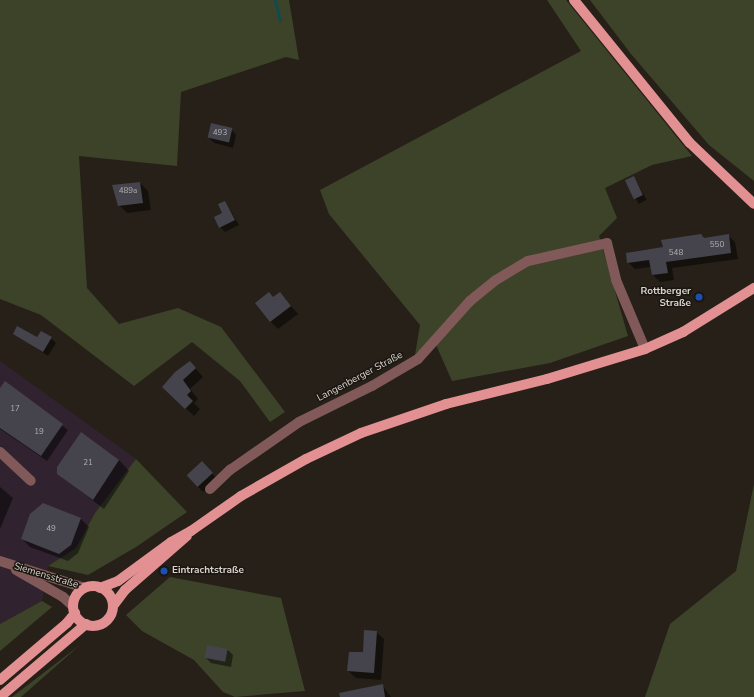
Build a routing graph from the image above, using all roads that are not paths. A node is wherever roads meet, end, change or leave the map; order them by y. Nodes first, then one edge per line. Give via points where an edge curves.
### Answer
1 (574, 0) edge
2 (754, 204) edge
3 (754, 288) edge
4 (645, 349) junction
5 (0, 452) edge
6 (31, 480) dead end
7 (210, 489) dead end
8 (191, 531) junction
9 (4, 562) edge
10 (85, 588) junction
11 (100, 588) junction
12 (113, 606) junction
13 (74, 610) junction
14 (86, 624) junction
15 (0, 680) edge
16 (0, 697) edge

1 - 2 main road via 690,143
3 - 4 main road via 683,332
4 - 7 street, Langenberger Straße via 616,280 607,243 528,261 496,280 470,301 418,359 372,386 299,422 230,470
4 - 8 main road via 547,380 446,404 361,433 306,459 248,492
5 - 6 street
8 - 11 main road via 171,542 118,581
8 - 12 main road via 125,590
9 - 10 street, Siemensstraße
9 - 13 street, Siemensstraße via 63,597
10 - 11 main road
10 - 13 main road via 74,598
11 - 12 main road via 107,592
12 - 14 main road via 107,620 93,626
13 - 14 main road
13 - 15 main road via 68,623
14 - 16 main road

